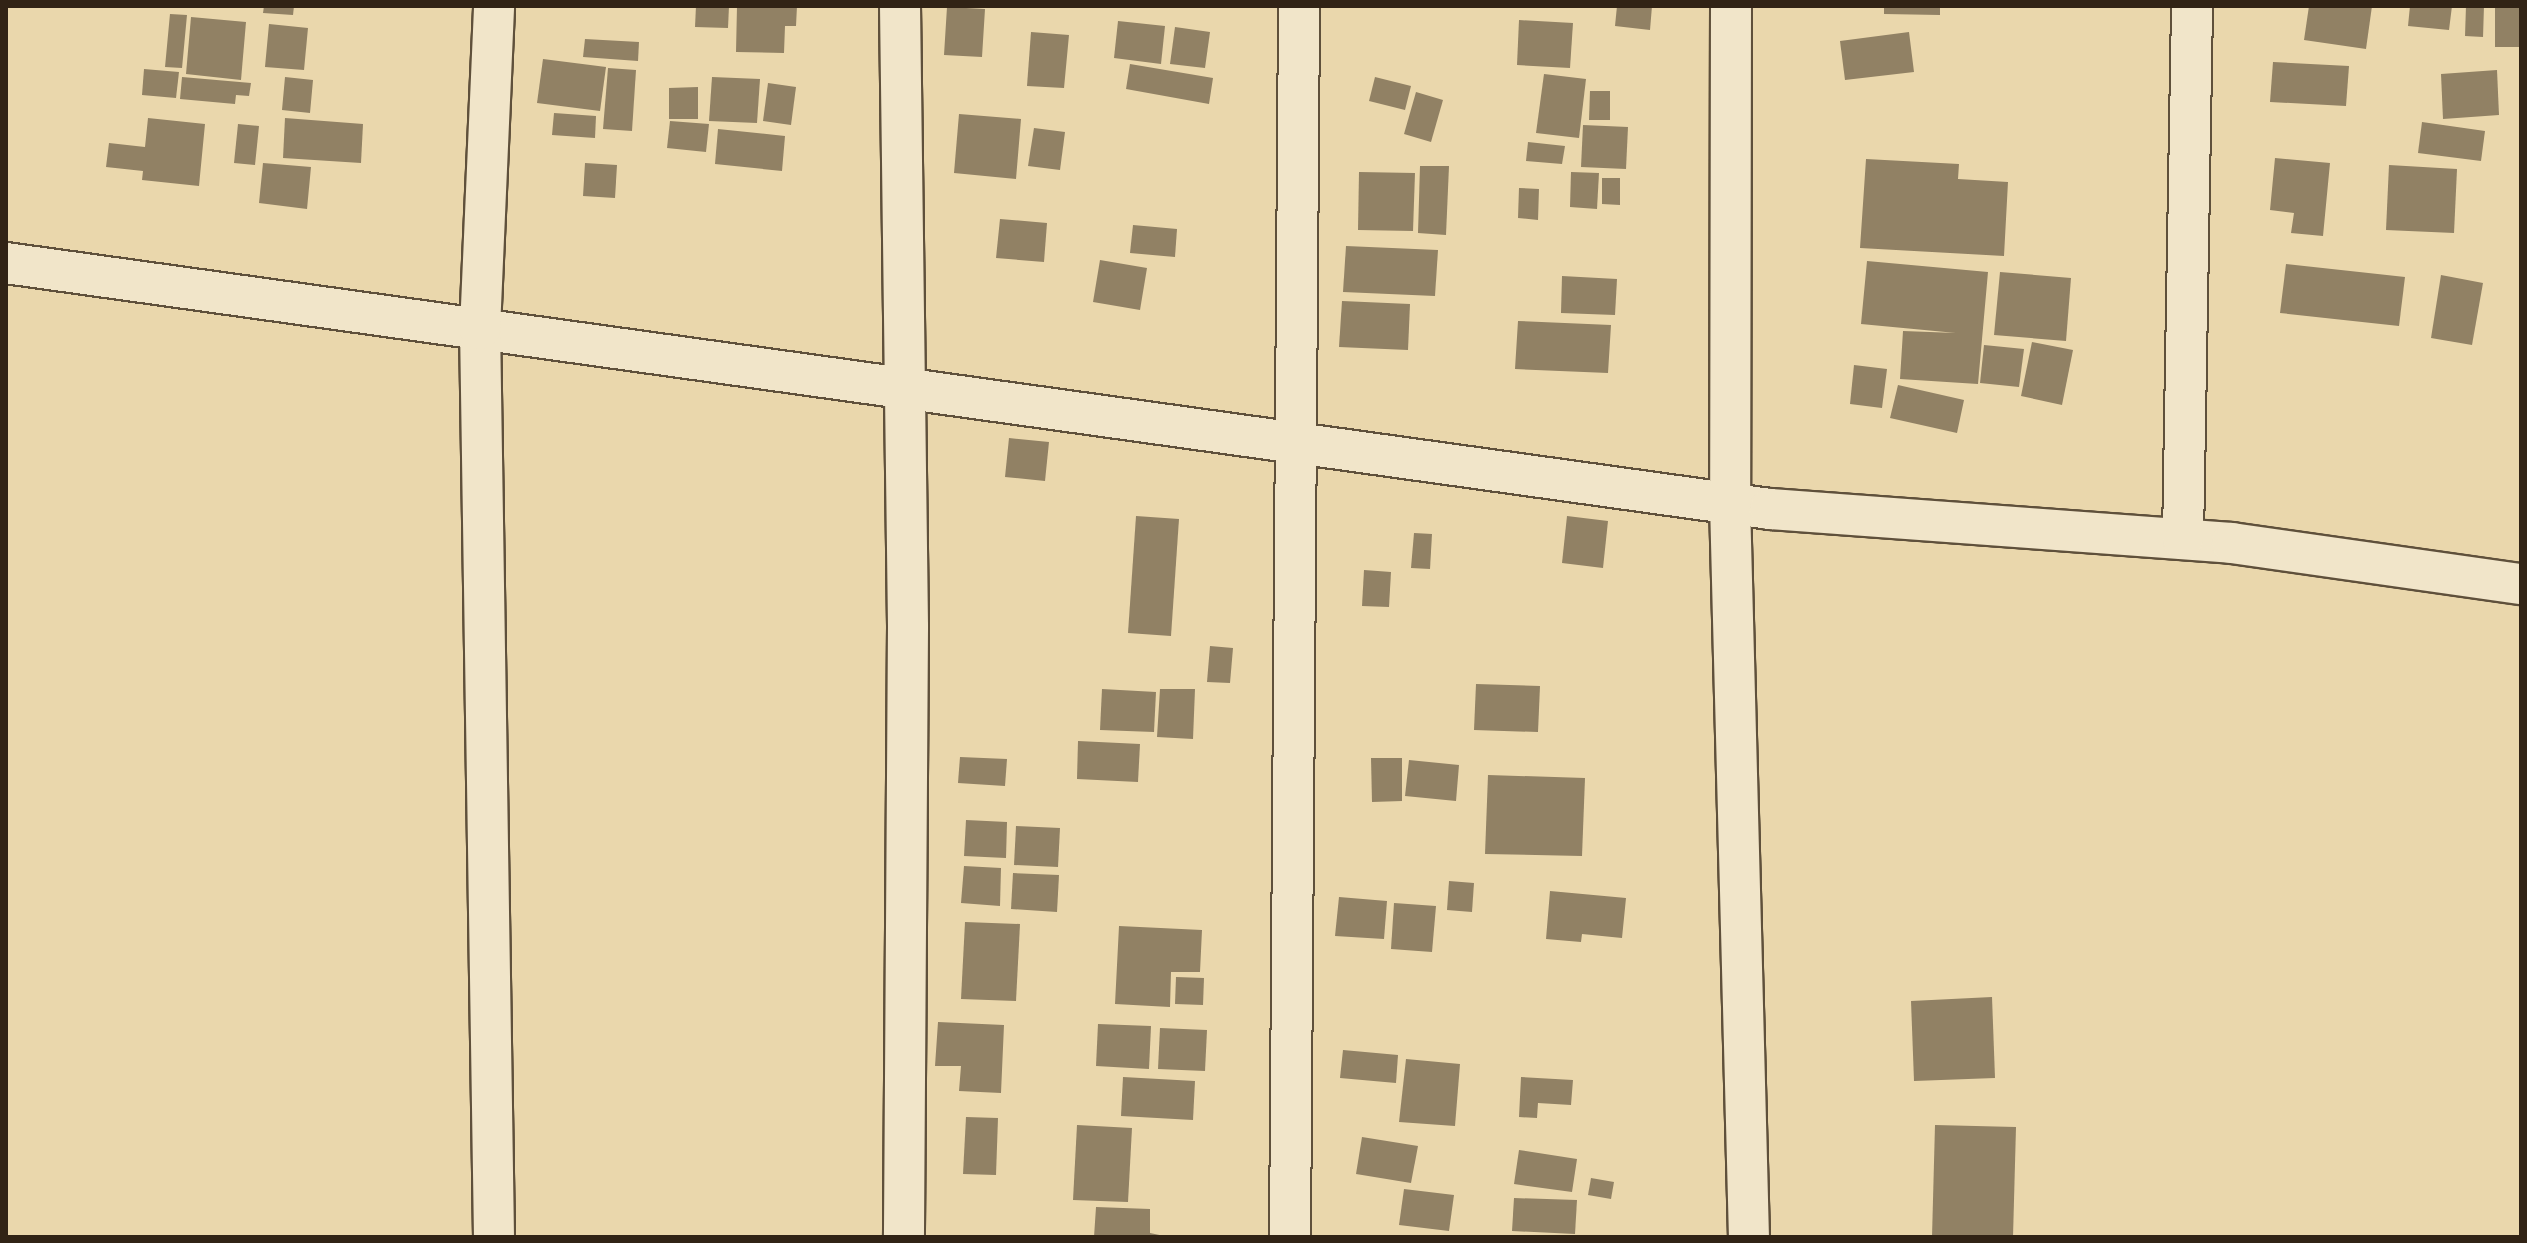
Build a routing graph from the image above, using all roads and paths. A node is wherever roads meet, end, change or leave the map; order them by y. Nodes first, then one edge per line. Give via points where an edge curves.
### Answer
1 (494, 6) edge
2 (900, 6) edge
3 (1299, 6) edge
4 (1731, 6) edge
5 (2192, 6) edge
6 (6, 263) edge
7 (480, 329) junction
8 (905, 387) junction
9 (1292, 442) junction
10 (1730, 503) junction
11 (2183, 539) junction
12 (2521, 584) edge
13 (494, 1237) edge
14 (904, 1237) edge
15 (1290, 1237) edge
16 (1749, 1237) edge

1 - 7 street
2 - 8 street
3 - 9 street
4 - 10 street
5 - 11 street
6 - 7 street
7 - 8 street
7 - 13 street
8 - 9 street
8 - 14 street
9 - 10 street
9 - 15 street
10 - 11 street
10 - 16 street
11 - 12 street

